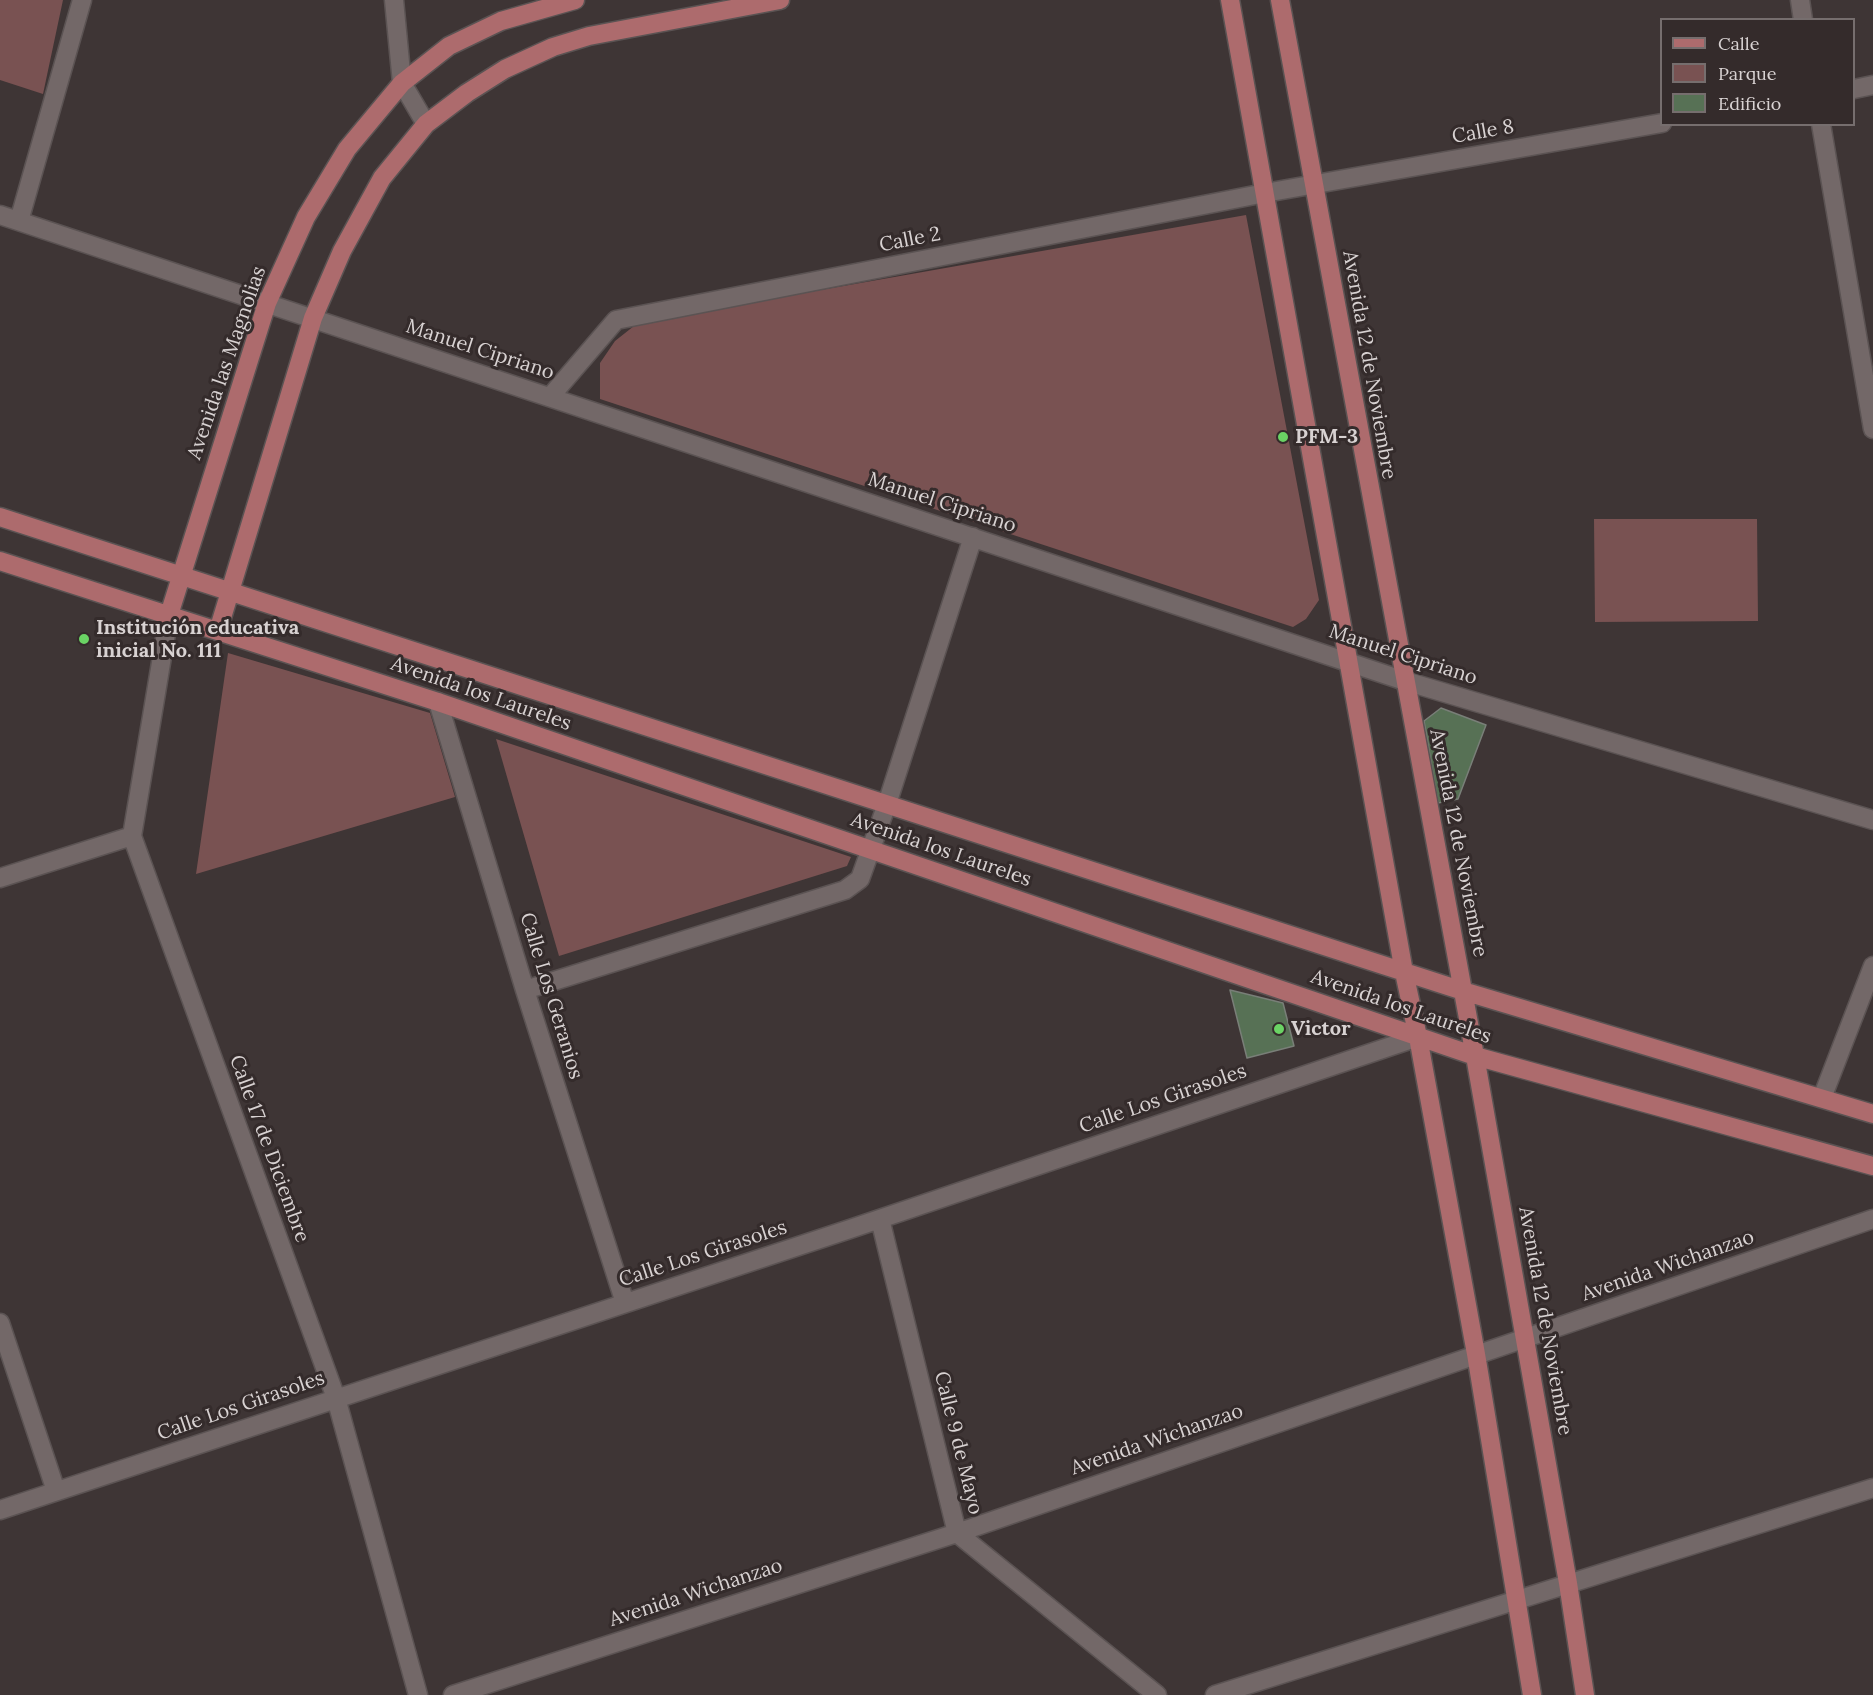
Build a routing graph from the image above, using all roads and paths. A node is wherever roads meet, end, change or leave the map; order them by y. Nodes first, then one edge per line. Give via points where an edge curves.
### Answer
1 (82, 0) edge
2 (393, 0) edge
3 (575, 0) edge
4 (780, 0) edge
5 (1230, 0) edge
6 (1280, 0) edge
7 (1800, 0) edge
8 (1803, 18) edge
9 (402, 83) junction
10 (1873, 85) edge
11 (1855, 88) edge
12 (1660, 123) edge
13 (426, 124) junction
14 (1821, 126) edge
15 (1313, 185) junction
16 (1265, 193) junction
17 (0, 215) edge
18 (19, 221) junction
19 (267, 303) junction
20 (313, 318) junction
21 (1867, 356) edge
22 (550, 397) junction
23 (1873, 429) edge
24 (0, 517) edge
25 (973, 537) junction
26 (0, 561) edge
27 (181, 576) junction
28 (230, 592) junction
29 (169, 615) junction
30 (218, 631) junction
31 (1350, 662) junction
32 (1405, 681) junction
33 (438, 702) junction
34 (887, 804) junction
35 (1873, 820) edge
36 (132, 836) junction
37 (870, 849) junction
38 (0, 878) edge
39 (1873, 966) edge
40 (1404, 972) junction
41 (525, 990) junction
42 (1463, 991) junction
43 (1419, 1037) junction
44 (1475, 1056) junction
45 (1822, 1098) junction
46 (1873, 1114) edge
47 (1873, 1166) edge
48 (880, 1219) junction
49 (1873, 1219) edge
50 (625, 1303) junction
51 (0, 1323) edge
52 (1526, 1338) junction
53 (1476, 1354) junction
54 (336, 1398) junction
55 (1873, 1489) edge
56 (56, 1491) junction
57 (0, 1510) edge
58 (957, 1533) junction
59 (1568, 1583) junction
60 (1517, 1599) junction
61 (418, 1695) edge
62 (453, 1695) edge
63 (1157, 1695) edge
64 (1215, 1695) edge
65 (1532, 1695) edge
66 (1585, 1695) edge

1 - 18 street
2 - 9 street
3 - 9 main road, Avenida las Magnolias via 521,15 449,46
4 - 13 main road via 589,36 553,47 505,69
5 - 16 main road
6 - 15 main road, Avenida 12 de Noviembre
7 - 8 street
9 - 13 street
9 - 19 main road, Avenida las Magnolias via 347,149 306,217
10 - 11 street
12 - 15 street, Calle 8
13 - 20 main road via 382,178 342,251
14 - 21 street
15 - 16 street, Calle 2
15 - 32 main road, Avenida 12 de Noviembre
16 - 22 street, Calle 2 via 616,320
16 - 31 main road
17 - 18 street, Manuel Cipriano
18 - 19 street, Manuel Cipriano
19 - 20 street, Manuel Cipriano
19 - 27 main road, Avenida las Magnolias
20 - 22 street, Manuel Cipriano
20 - 28 main road
21 - 23 street
22 - 25 street, Manuel Cipriano
24 - 27 main road, Avenida los Laureles
25 - 31 street, Manuel Cipriano
25 - 34 street
26 - 29 main road, Avenida los Laureles
27 - 28 main road, Avenida los Laureles
27 - 29 main road, Avenida las Magnolias
28 - 30 main road
28 - 34 main road, Avenida los Laureles
29 - 30 main road, Avenida los Laureles
29 - 36 street, Calle 17 de Diciembre
30 - 33 main road, Avenida los Laureles
31 - 32 street, Manuel Cipriano
31 - 40 main road
32 - 35 street, Manuel Cipriano
32 - 42 main road, Avenida 12 de Noviembre
33 - 37 main road, Avenida los Laureles
33 - 41 street, Calle Los Geranios
34 - 37 street
34 - 40 main road, Avenida los Laureles
36 - 38 street
36 - 54 street, Calle 17 de Diciembre
37 - 41 street via 860,879 845,890
37 - 43 main road, Avenida los Laureles
39 - 45 street
40 - 42 main road, Avenida los Laureles
40 - 43 main road
41 - 50 street, Calle Los Geranios
42 - 44 main road, Avenida 12 de Noviembre
42 - 45 main road, Avenida los Laureles
43 - 44 main road, Avenida los Laureles
43 - 48 street, Calle Los Girasoles
43 - 53 main road
44 - 47 main road, Avenida los Laureles
44 - 52 main road, Avenida 12 de Noviembre
45 - 46 main road, Avenida los Laureles
48 - 50 street, Calle Los Girasoles
48 - 58 street, Calle 9 de Mayo
49 - 52 street, Avenida Wichanzao
50 - 54 street, Calle Los Girasoles
51 - 56 street
52 - 53 street, Avenida Wichanzao
52 - 59 main road, Avenida 12 de Noviembre
53 - 58 street, Avenida Wichanzao
53 - 60 main road
54 - 56 street, Calle Los Girasoles
54 - 61 street, Calle 17 de Diciembre
55 - 59 street
56 - 57 street, Calle Los Girasoles
58 - 62 street, Avenida Wichanzao
58 - 63 street, Calle 9 de Mayo
59 - 60 street
59 - 66 main road, Avenida 12 de Noviembre
60 - 64 street
60 - 65 main road

